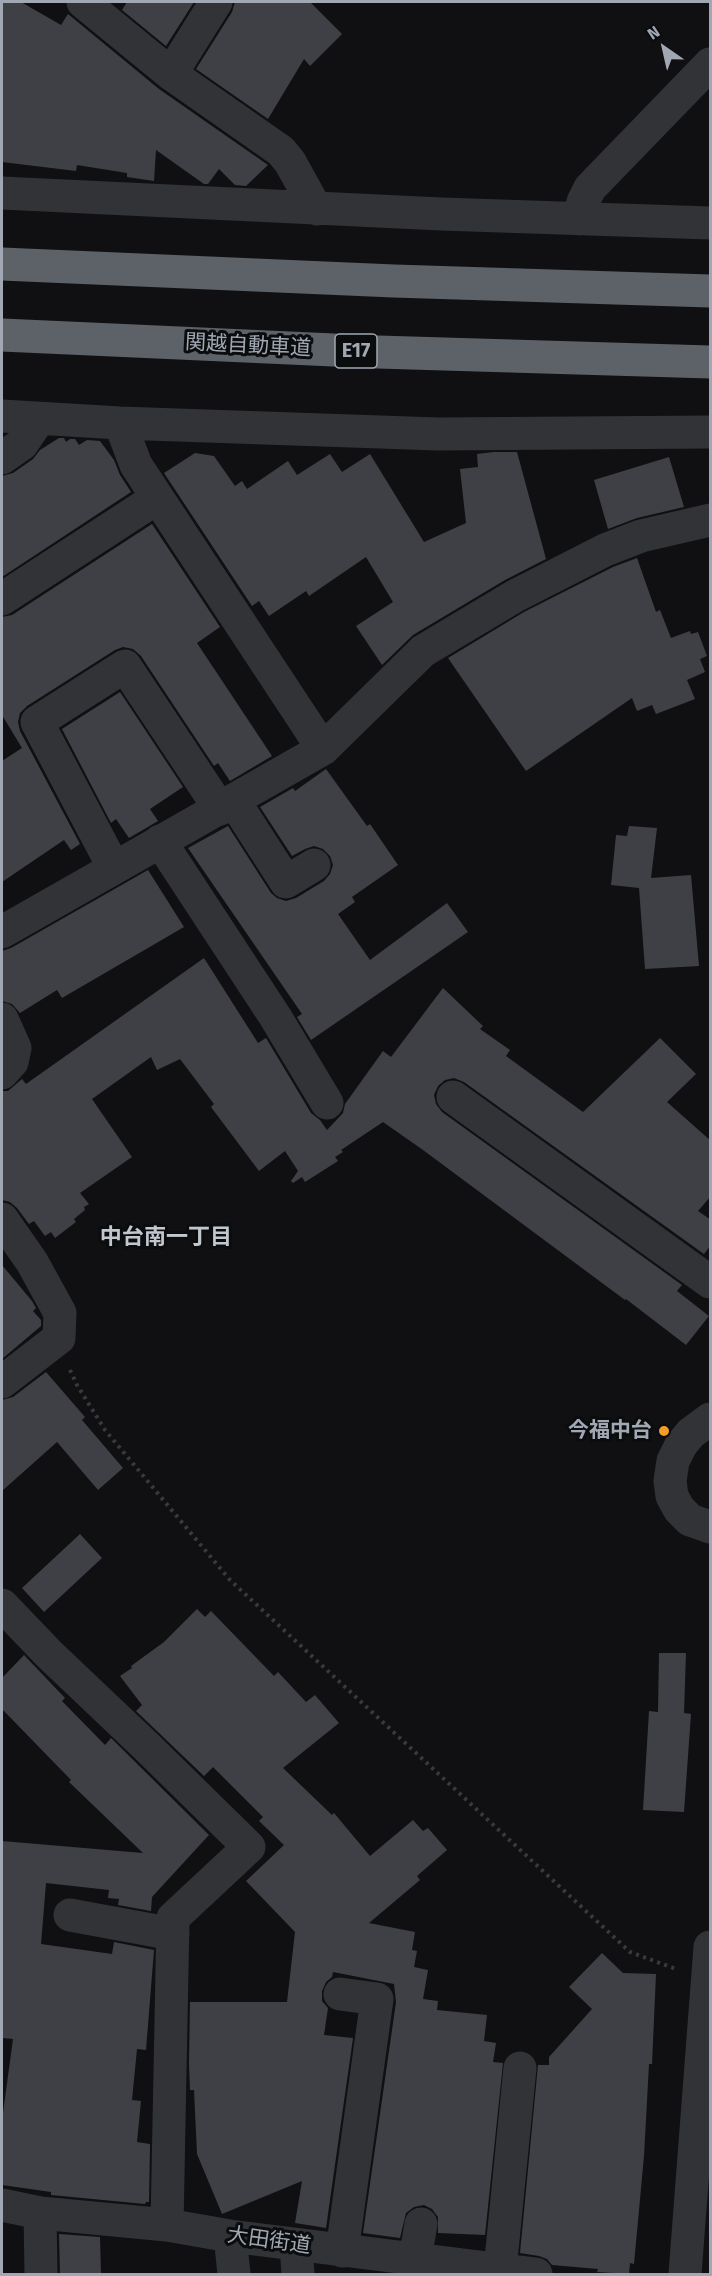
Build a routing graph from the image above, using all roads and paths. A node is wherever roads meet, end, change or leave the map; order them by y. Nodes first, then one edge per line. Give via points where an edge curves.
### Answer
1 (83, 2) edge
2 (216, 2) edge
3 (711, 64) edge
4 (171, 74) junction
5 (2, 193) edge
6 (316, 208) junction
7 (579, 219) junction
8 (711, 224) edge
9 (2, 264) edge
10 (711, 291) edge
11 (2, 335) edge
12 (711, 362) edge
13 (2, 416) edge
14 (39, 419) junction
15 (120, 423) junction
16 (711, 432) edge
17 (2, 458) edge
18 (157, 498) junction
19 (711, 520) edge
20 (2, 599) edge
21 (323, 749) junction
22 (227, 805) junction
23 (160, 841) junction
24 (314, 865) dead end
25 (114, 868) junction
26 (2, 932) edge
27 (2, 1018) edge
28 (2, 1073) edge
29 (453, 1097) dead end
30 (327, 1103) dead end
31 (2, 1219) edge
32 (711, 1282) edge
33 (59, 1338) junction
34 (2, 1382) edge
35 (711, 1419) edge
36 (711, 1527) edge
37 (2, 1605) edge
38 (70, 1915) dead end
39 (173, 1934) junction
40 (711, 1947) edge
41 (708, 1981) junction
42 (340, 1994) dead end
43 (520, 2068) dead end
44 (2, 2205) edge
45 (40, 2212) junction
46 (421, 2224) dead end
47 (166, 2225) junction
48 (230, 2236) junction
49 (342, 2251) junction
50 (415, 2259) junction
51 (297, 2260) edge
52 (462, 2270) edge
53 (500, 2270) junction
54 (41, 2274) edge
55 (234, 2274) edge
56 (536, 2274) edge
57 (685, 2274) edge

1 - 4 street
2 - 4 street
3 - 7 street via 590,188
4 - 6 street via 281,151
5 - 6 street
6 - 7 street
7 - 8 street
9 - 10 highway
11 - 12 highway, 関越自動車道 / E17
13 - 14 street
14 - 15 street
14 - 17 street via 22,444
15 - 16 street via 438,435
15 - 18 street via 136,465
18 - 20 street
18 - 21 street
19 - 21 street via 641,536 515,596 423,651
21 - 22 street
22 - 23 street
22 - 24 street via 286,882
22 - 25 street via 125,666 37,722
23 - 25 street
23 - 30 street
25 - 26 street
27 - 28 street via 15,1048 12,1062
29 - 32 street
31 - 33 street via 60,1313
33 - 34 street
33 - 41 path via 77,1386 105,1430 230,1580 630,1952
35 - 36 street via 691,1432 681,1445 670,1481 679,1509 690,1520
37 - 39 street via 249,1846 173,1918
38 - 39 street
39 - 47 street
40 - 41 street
41 - 57 street
42 - 49 street via 377,1999
43 - 53 street
44 - 45 street, 大田街道
45 - 47 street, 大田街道
45 - 54 street
46 - 50 street
47 - 48 street, 大田街道
48 - 51 street, 大田街道
48 - 55 street
49 - 50 street, 大田街道
49 - 51 street, 大田街道
50 - 52 street, 大田街道
52 - 53 street, 大田街道
53 - 56 street, 大田街道

